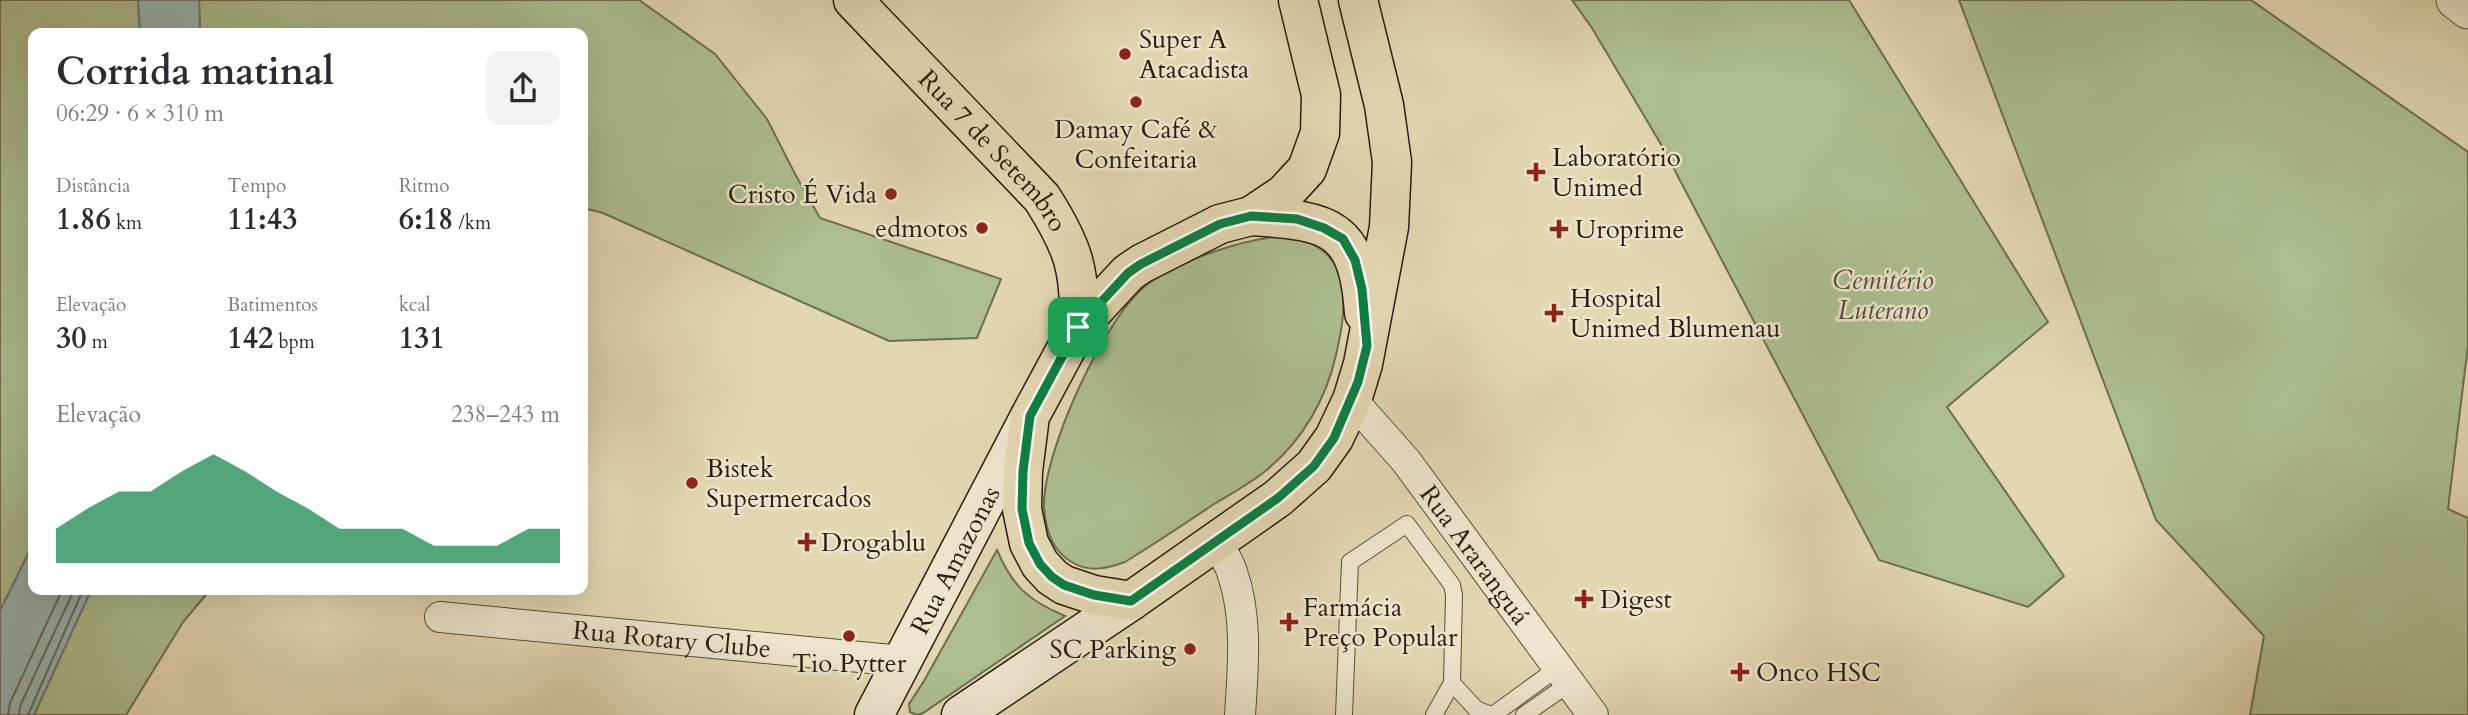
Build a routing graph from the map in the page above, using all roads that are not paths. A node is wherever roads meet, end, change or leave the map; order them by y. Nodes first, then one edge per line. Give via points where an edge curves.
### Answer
1 (852, 0) edge
2 (1298, 0) edge
3 (1358, 0) edge
4 (2455, 0) edge
5 (2468, 10) edge
6 (1251, 216) junction
7 (1078, 327) junction
8 (1367, 346) junction
9 (1352, 400) junction
10 (1030, 416) junction
11 (1217, 542) junction
12 (1131, 601) junction
13 (440, 617) dead end
14 (902, 661) junction
15 (1564, 675) junction
16 (1452, 683) junction
17 (874, 715) edge
18 (961, 715) edge
19 (1240, 715) edge
20 (1344, 715) edge
21 (1434, 715) edge
22 (1492, 715) edge
23 (1524, 715) edge
24 (1593, 715) edge

1 - 7 main road, Rua 7 de Setembro via 1042,198 1074,257 1080,298
2 - 6 main road, Rua Amazonas via 1321,95 1320,133 1307,169 1284,194
3 - 8 main road via 1384,104 1392,162 1390,227
4 - 5 street
6 - 7 main road, Rua Amazonas via 1220,224 1141,264
6 - 8 main road via 1297,219 1343,239 1355,260 1362,289
7 - 10 main road, Rua Amazonas
8 - 9 main road
9 - 11 main road via 1314,466
9 - 15 street, Rua Araranguá via 1415,472
10 - 12 main road via 1022,509 1029,543 1040,564 1064,585
10 - 14 main road, Rua Amazonas
11 - 12 main road
11 - 19 street via 1232,570 1240,610
12 - 18 main road
13 - 14 street, Rua Rotary Clube
14 - 17 main road, Rua Amazonas
15 - 22 lane
15 - 23 lane
15 - 24 street, Rua Araranguá
16 - 20 lane via 1452,585 1407,524 1350,562
16 - 21 lane
16 - 22 lane via 1476,709

